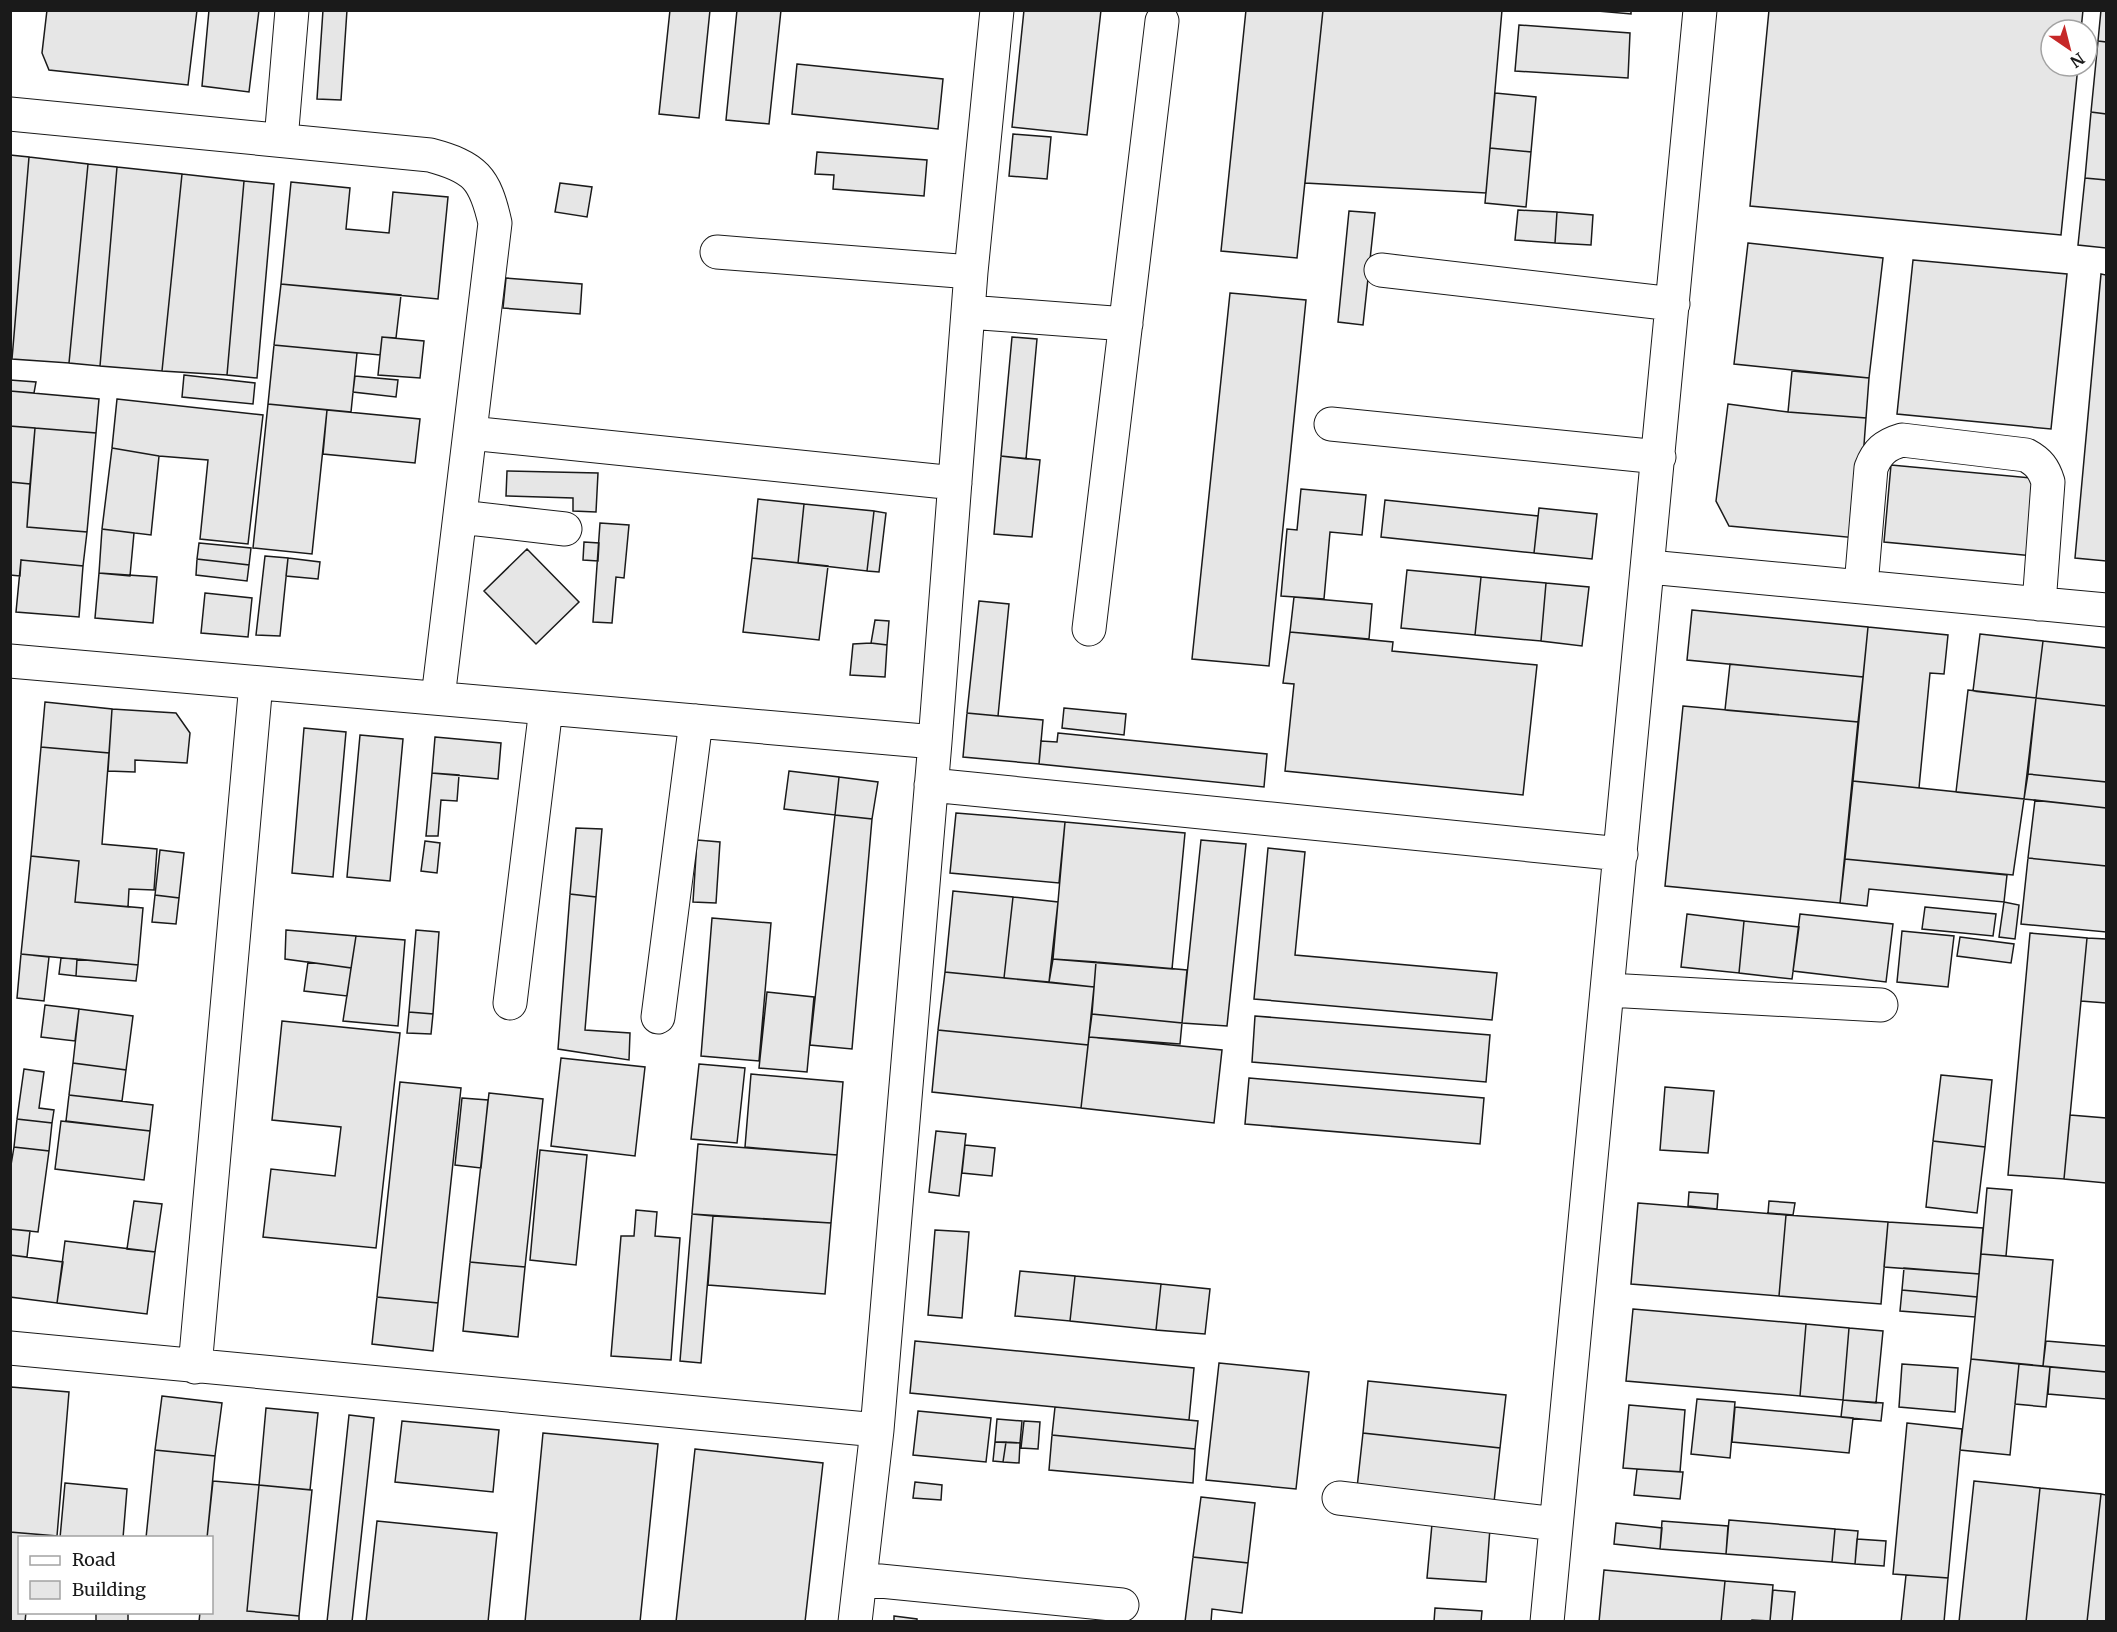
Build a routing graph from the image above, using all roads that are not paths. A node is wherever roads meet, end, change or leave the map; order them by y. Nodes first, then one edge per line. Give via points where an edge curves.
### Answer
1 (292, 10) edge
2 (997, 10) edge
3 (1700, 10) edge
4 (1162, 21) dead end
5 (10, 114) edge
6 (281, 140) junction
7 (717, 252) dead end
8 (1381, 270) dead end
9 (971, 272) junction
10 (1673, 304) junction
11 (968, 312) junction
12 (1126, 324) junction
13 (1331, 424) dead end
14 (470, 433) junction
15 (1659, 457) junction
16 (955, 483) junction
17 (460, 516) junction
18 (565, 529) dead end
19 (1649, 567) junction
20 (1861, 586) junction
21 (2039, 604) junction
22 (2106, 610) edge
23 (1089, 629) dead end
24 (10, 661) edge
25 (256, 683) junction
26 (438, 698) junction
27 (546, 708) junction
28 (696, 721) junction
29 (935, 742) junction
30 (931, 785) junction
31 (1621, 854) junction
32 (1608, 990) junction
33 (510, 1003) dead end
34 (1881, 1005) dead end
35 (658, 1017) dead end
36 (10, 1348) edge
37 (195, 1366) junction
38 (877, 1430) junction
39 (1339, 1498) dead end
40 (1556, 1524) junction
41 (860, 1579) junction
42 (1122, 1605) dead end
43 (855, 1622) edge
44 (1547, 1622) edge

1 - 6 street
2 - 9 street
3 - 10 street
4 - 12 street
5 - 6 street
6 - 14 street via 430,155 457,162 477,177 489,196 495,223
7 - 9 street
8 - 10 street
9 - 11 street
10 - 15 street
11 - 12 street
11 - 16 street
12 - 23 street
13 - 15 street
14 - 16 street
14 - 17 street
15 - 19 street
16 - 29 street
17 - 18 street
17 - 26 street
19 - 20 street
19 - 31 street
20 - 21 street
20 - 21 street via 1871,468 1882,449 1902,440 2026,455 2045,470 2048,482
21 - 22 street
24 - 25 street
25 - 26 street
25 - 37 street
26 - 27 street
27 - 28 street
27 - 33 street
28 - 29 street
28 - 35 street
29 - 30 street
30 - 31 street
30 - 38 street
31 - 32 street
32 - 34 street
32 - 40 street
36 - 37 street
37 - 38 street
38 - 41 street
39 - 40 street
40 - 44 street
41 - 42 street
41 - 43 street

